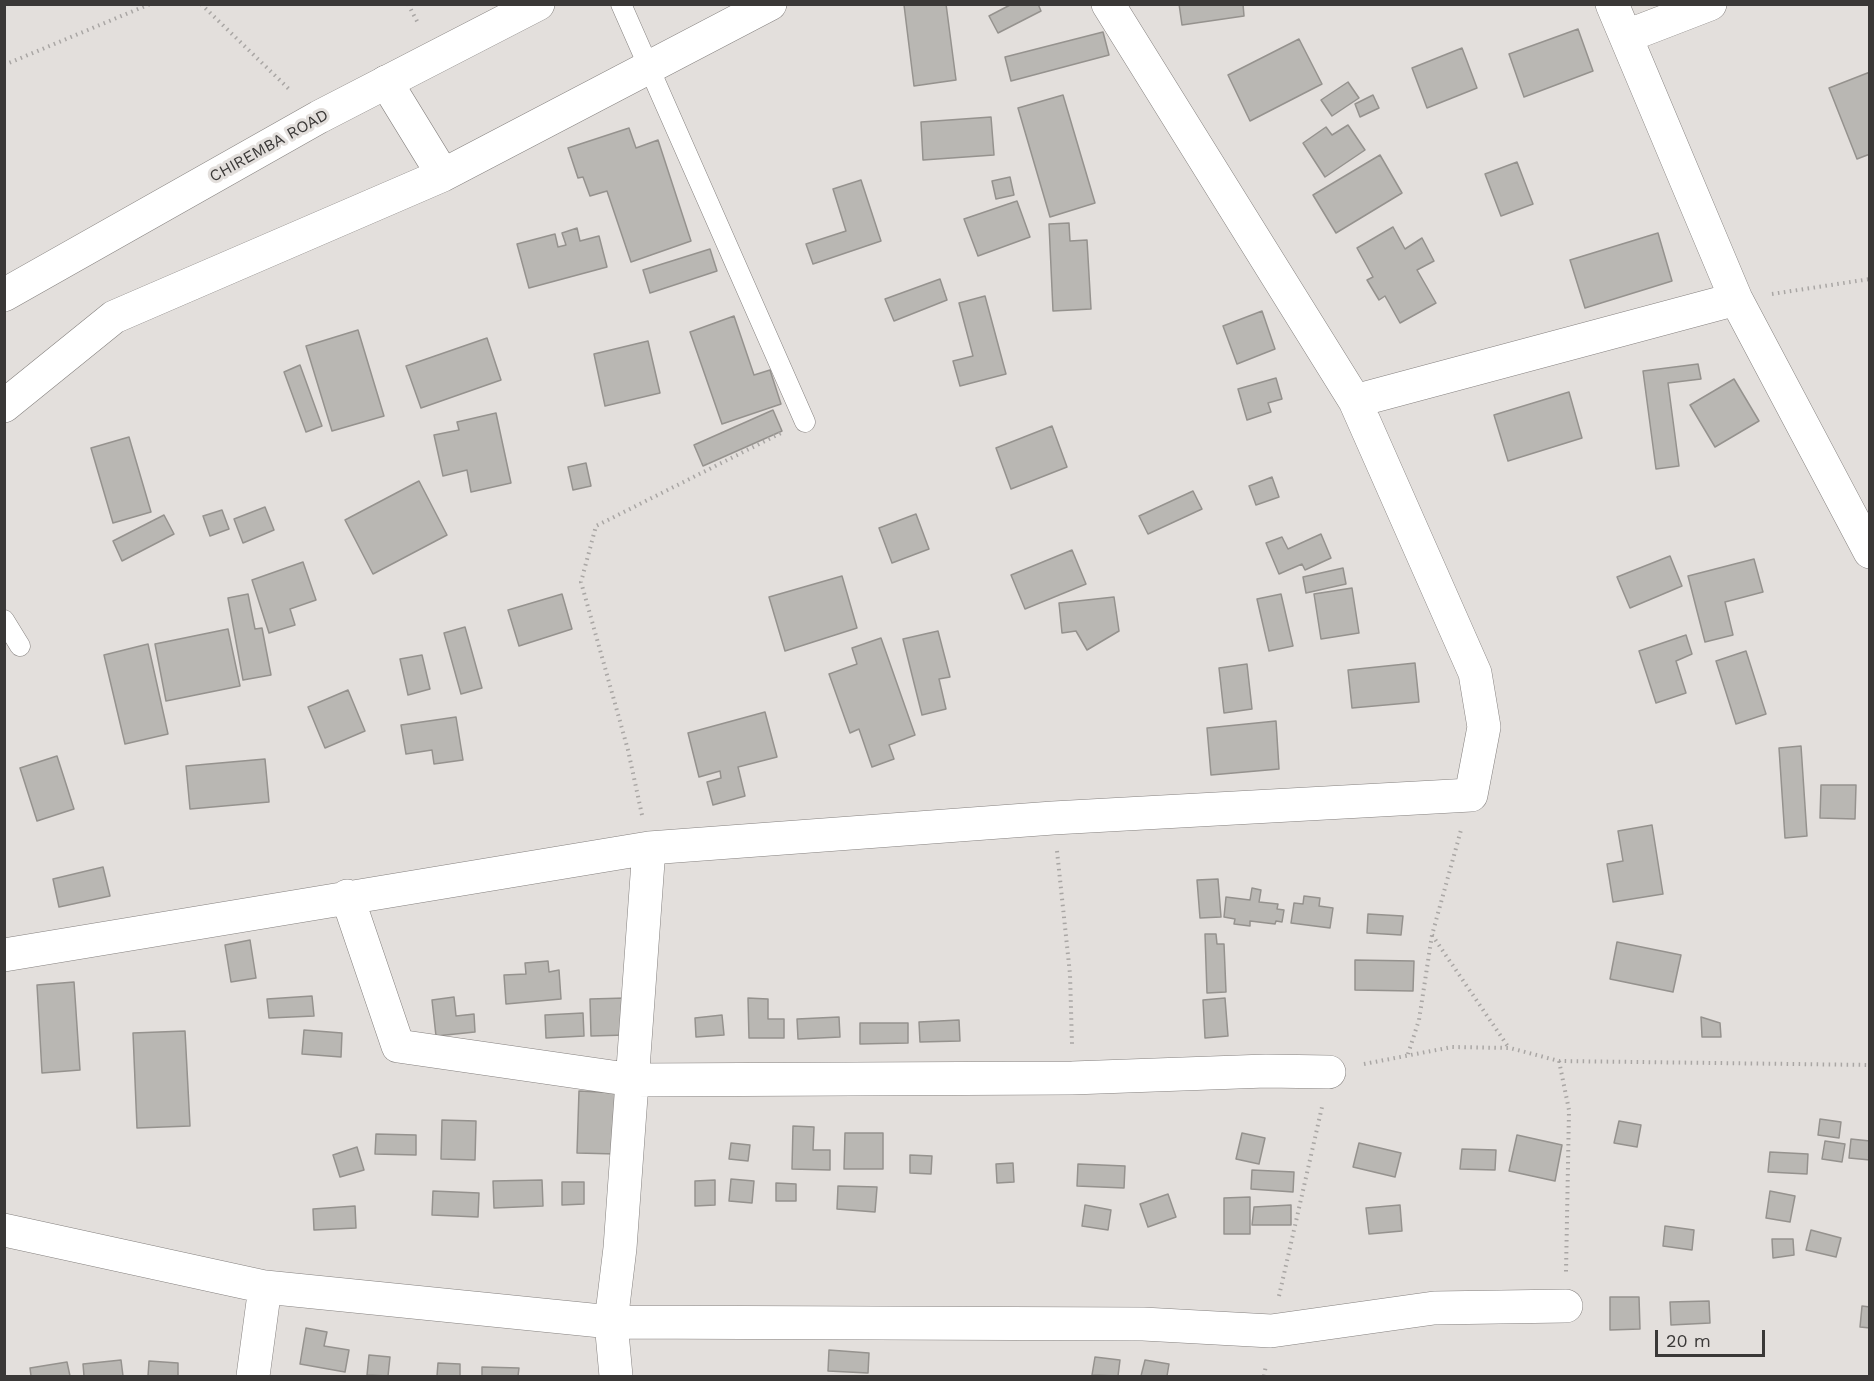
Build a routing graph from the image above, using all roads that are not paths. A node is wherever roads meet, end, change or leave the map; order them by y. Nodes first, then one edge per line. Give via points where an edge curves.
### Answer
1 (538, 4) edge
2 (621, 4) edge
3 (770, 4) edge
4 (1108, 4) edge
5 (1612, 4) edge
6 (1710, 4) edge
7 (1627, 36) junction
8 (648, 69) junction
9 (386, 82) junction
10 (442, 175) junction
11 (4, 295) edge
12 (1736, 299) junction
13 (1355, 401) junction
14 (4, 406) edge
15 (805, 422) road end
16 (1869, 552) edge
17 (4, 620) edge
18 (20, 646) dead end
19 (649, 848) junction
20 (347, 896) junction
21 (4, 955) edge
22 (1329, 1072) road end
23 (633, 1080) junction
24 (4, 1230) edge
25 (265, 1287) junction
26 (1566, 1306) road end
27 (611, 1322) junction
28 (253, 1377) edge
29 (616, 1377) edge

1 - 9 street, CHIREMBA ROAD
2 - 8 lane
3 - 8 street
4 - 13 street
5 - 7 street
6 - 7 street
7 - 12 street
8 - 10 street
8 - 15 lane
9 - 10 street
9 - 11 street, CHIREMBA ROAD
10 - 14 street via 114,317
12 - 13 street
12 - 16 street
13 - 19 street via 1475,673 1484,727 1471,795 1053,818
17 - 18 lane
19 - 20 street
19 - 23 street
20 - 21 street
20 - 23 street via 398,1046
22 - 23 street via 1072,1078
23 - 27 street
24 - 25 street
25 - 27 street
25 - 28 street
26 - 27 street via 1434,1308 1271,1331 1143,1324
27 - 29 street

